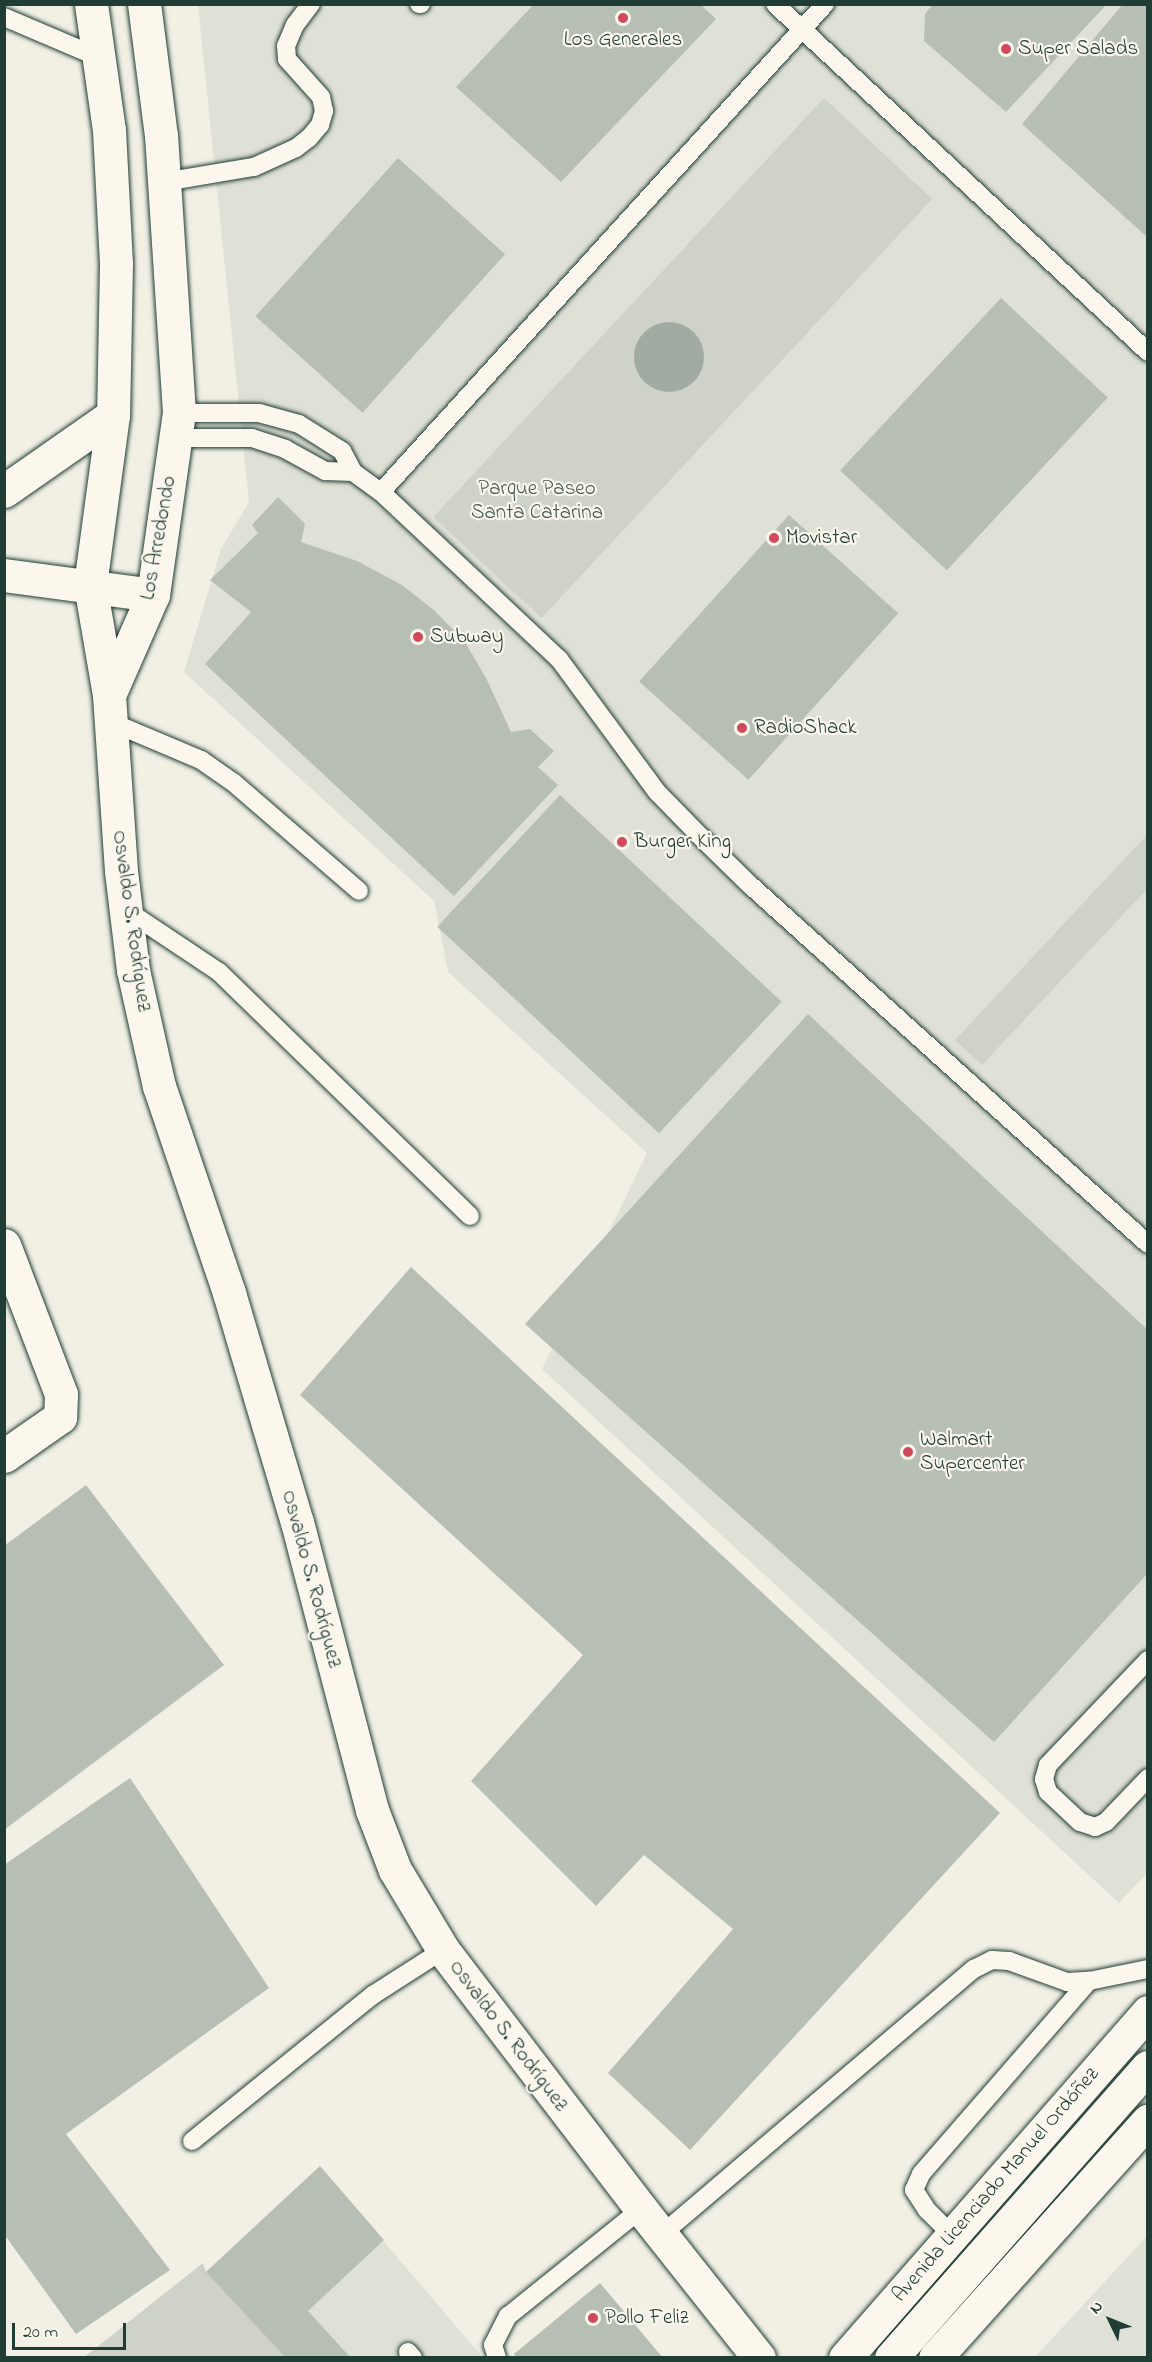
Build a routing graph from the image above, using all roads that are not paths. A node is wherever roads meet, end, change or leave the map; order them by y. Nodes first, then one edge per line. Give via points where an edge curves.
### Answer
1 (91, 4) edge
2 (144, 4) edge
3 (311, 4) edge
4 (775, 4) edge
5 (825, 4) edge
6 (4, 16) edge
7 (802, 30) junction
8 (98, 57) junction
9 (164, 182) junction
10 (1148, 352) edge
11 (113, 415) junction
12 (178, 425) junction
13 (353, 472) junction
14 (4, 490) edge
15 (381, 492) junction
16 (4, 575) edge
17 (90, 585) junction
18 (153, 595) junction
19 (110, 708) junction
20 (359, 891) dead end
21 (126, 910) junction
22 (470, 1216) dead end
23 (1148, 1244) edge
24 (4, 1245) edge
25 (4, 1456) edge
26 (1148, 1660) edge
27 (1148, 1778) edge
28 (443, 1950) junction
29 (1148, 1969) edge
30 (1089, 1981) junction
31 (1148, 2012) edge
32 (1148, 2067) edge
33 (1148, 2121) edge
34 (192, 2141) dead end
35 (641, 2209) junction
36 (661, 2235) junction
37 (952, 2235) junction
38 (497, 2358) edge
39 (759, 2358) edge
40 (845, 2358) edge
41 (891, 2358) edge
42 (935, 2358) edge

1 - 8 street
2 - 9 street, Los Arredondo
3 - 9 lane via 285,46 287,59 321,97 324,111 320,125 296,148 254,167
4 - 7 lane
5 - 7 lane
6 - 8 lane
7 - 10 lane
7 - 15 lane
8 - 11 street via 109,130 116,263
9 - 12 street, Los Arredondo
11 - 14 street
11 - 17 street
12 - 13 lane via 252,438 285,449 325,471
12 - 13 lane via 259,413 300,424 342,450
12 - 18 street, Los Arredondo
13 - 15 lane
15 - 23 lane via 559,659 657,792 710,846
16 - 17 street
17 - 18 street
17 - 19 street
18 - 19 street, Los Arredondo
19 - 20 lane via 234,783
19 - 21 street, Osvaldo S. Rodríguez
21 - 22 lane via 219,972
21 - 28 street, Osvaldo S. Rodríguez via 133,970 159,1086 229,1293 290,1499 372,1810 395,1870
24 - 25 street via 62,1394 60,1417
26 - 27 lane via 1048,1765 1044,1779 1048,1792 1080,1822 1095,1827 1106,1822
28 - 34 lane via 373,1995
28 - 35 street, Osvaldo S. Rodríguez
29 - 30 lane
30 - 36 lane via 1067,1982 1009,1961 992,1960 974,1969
30 - 37 lane via 921,2174 914,2190
31 - 37 street, Avenida Licenciado Manuel Ordóñez
32 - 41 street
33 - 42 street
35 - 36 street, Osvaldo S. Rodríguez
35 - 38 lane via 508,2316 492,2345
36 - 39 street, Osvaldo S. Rodríguez
37 - 40 street, Avenida Licenciado Manuel Ordóñez

